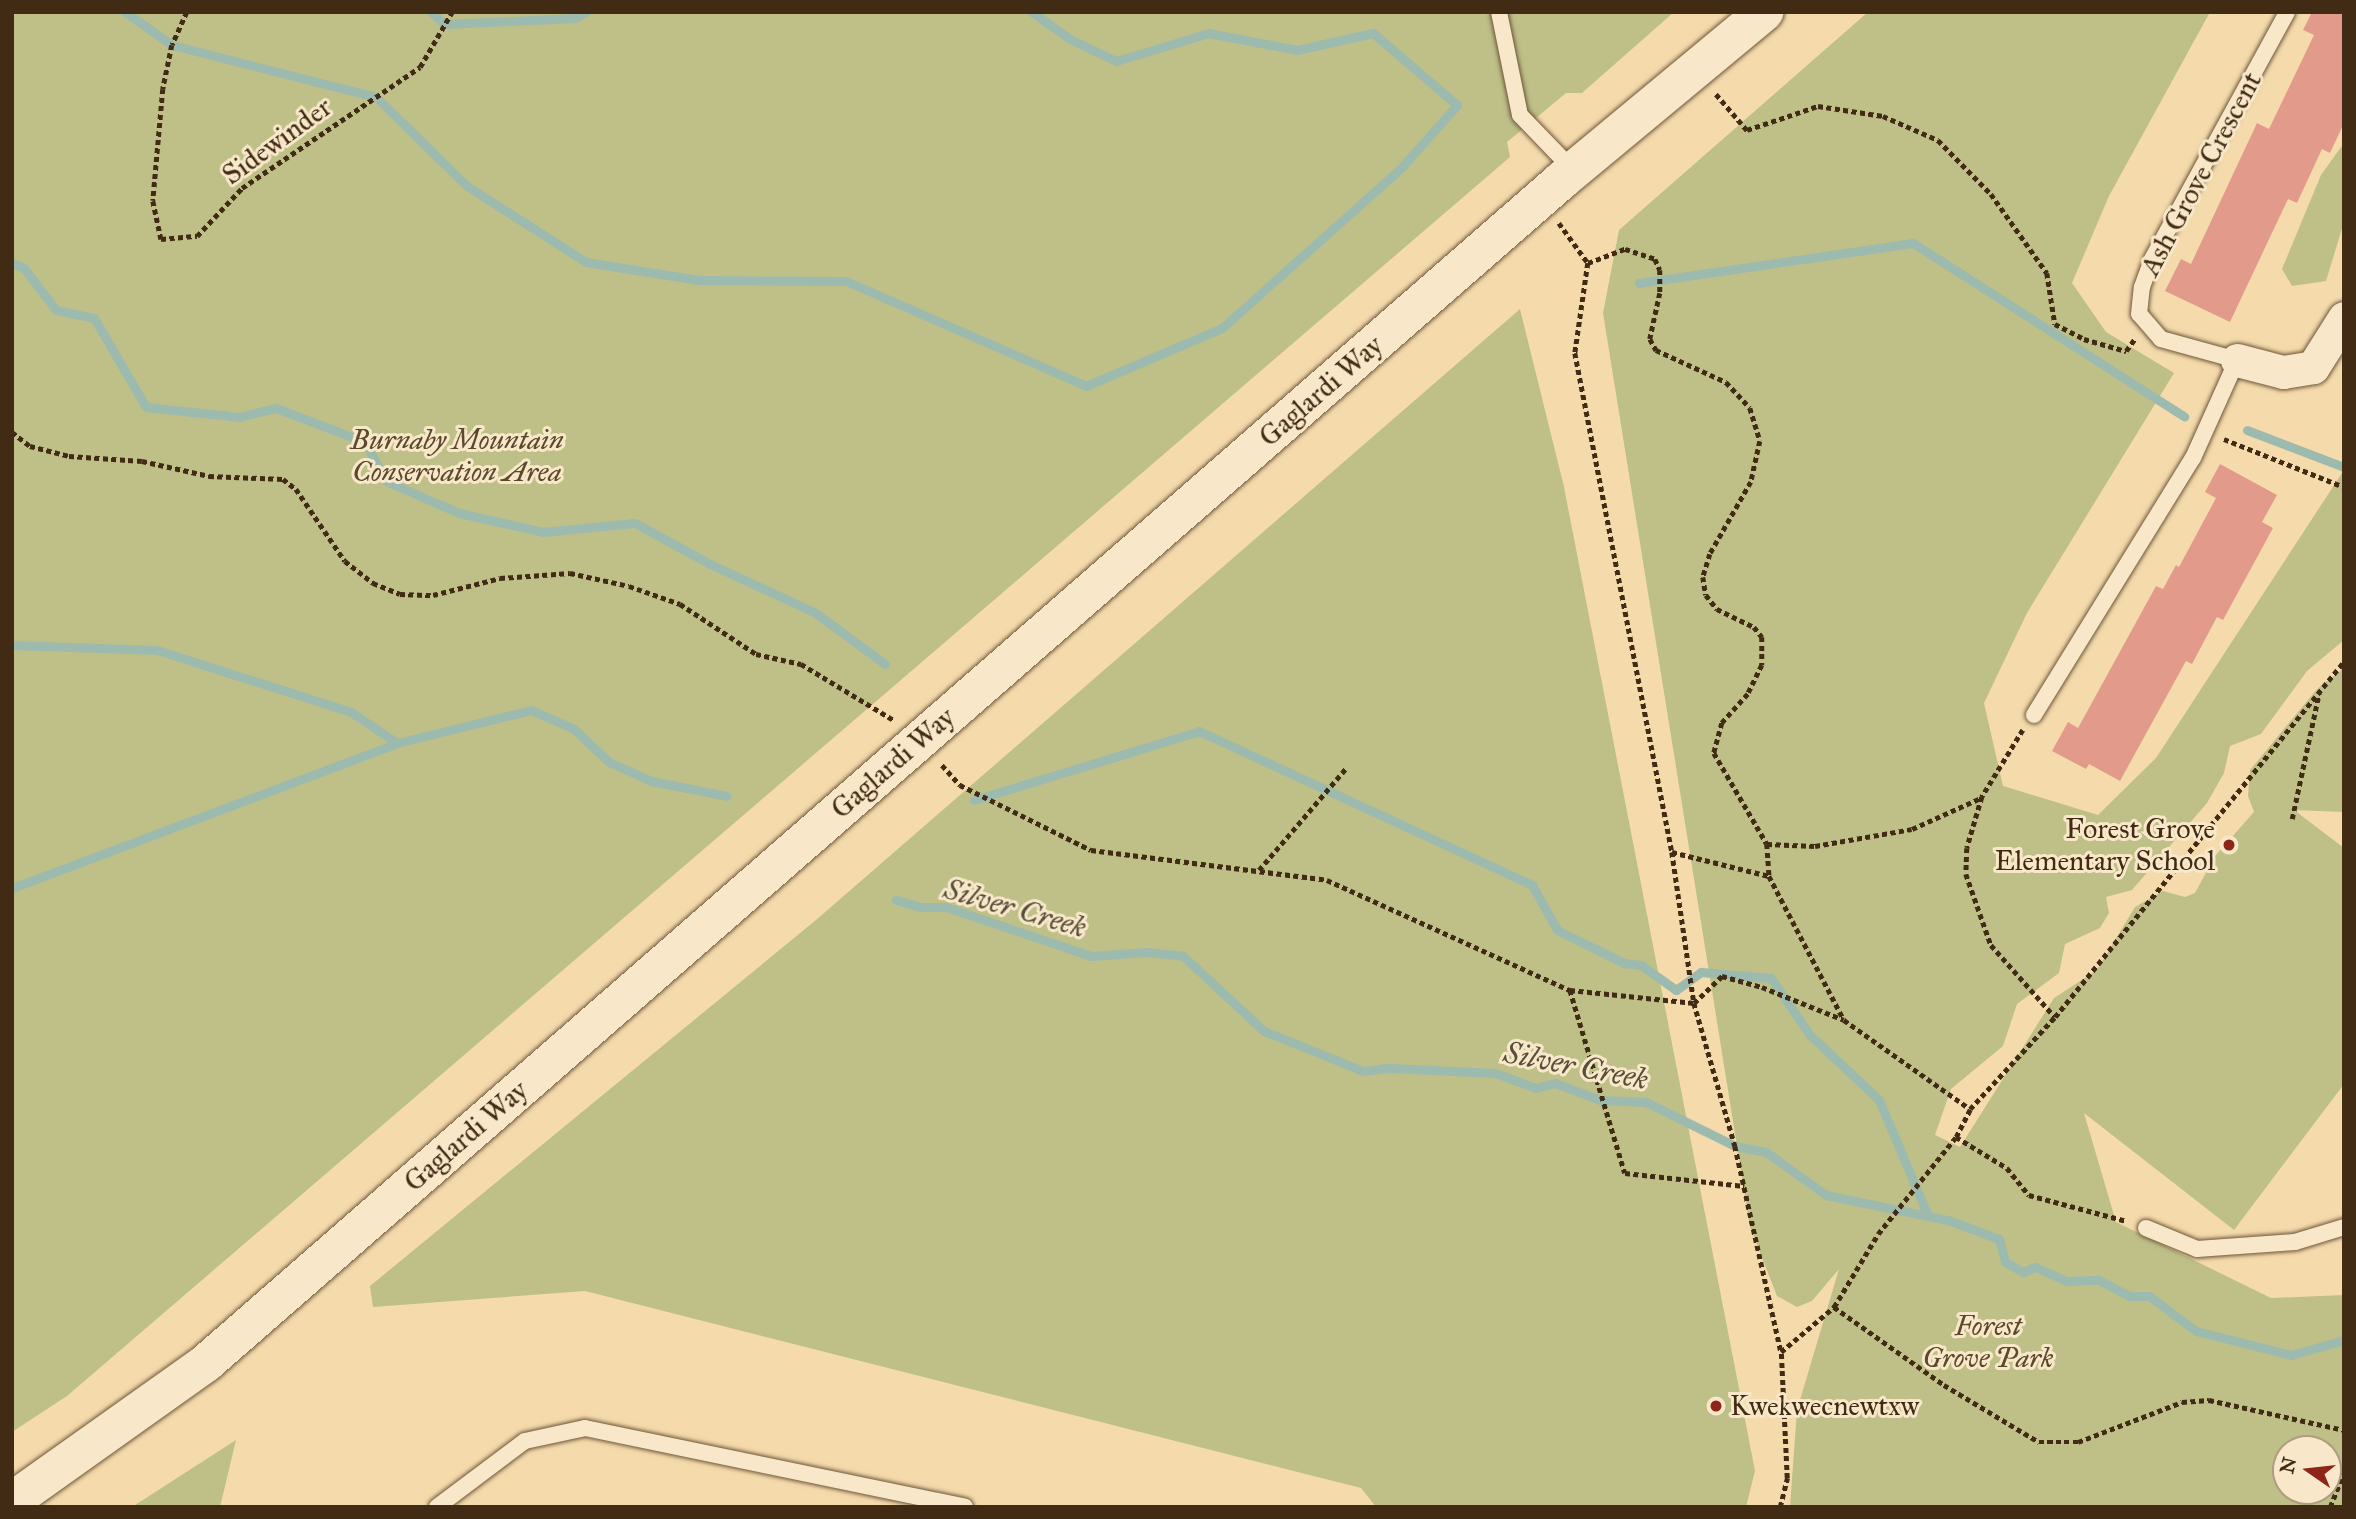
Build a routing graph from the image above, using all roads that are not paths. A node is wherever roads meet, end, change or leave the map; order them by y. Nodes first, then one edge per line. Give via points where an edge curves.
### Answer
1 (1499, 12) edge
2 (1764, 12) edge
3 (2287, 12) edge
4 (1574, 171) junction
5 (2344, 318) edge
6 (2237, 360) junction
7 (2034, 715) dead end
8 (2344, 1227) edge
9 (2146, 1228) road end
10 (12, 1501) edge
11 (437, 1507) edge
12 (965, 1507) edge

1 - 4 lane via 1520,115
2 - 4 main road, Gaglardi Way
3 - 6 lane, Ash Grove Crescent via 2152,259 2139,314 2161,340
4 - 10 main road, Gaglardi Way via 206,1363
5 - 6 street via 2313,367 2283,372
6 - 7 lane via 2193,458
8 - 9 lane via 2295,1242 2197,1250
11 - 12 lane via 525,1441 585,1428

